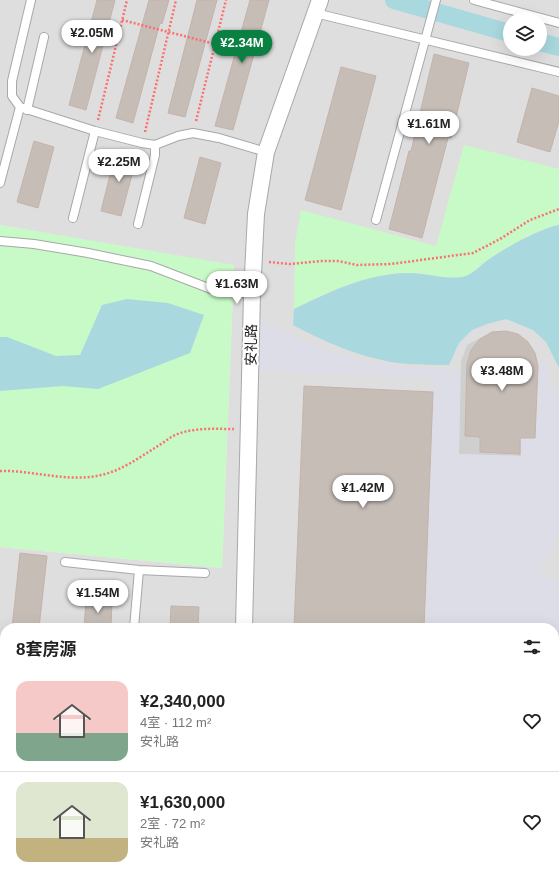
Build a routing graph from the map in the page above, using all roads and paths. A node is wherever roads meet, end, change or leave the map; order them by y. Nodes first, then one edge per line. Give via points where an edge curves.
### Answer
1 (31, 0) edge
2 (127, 0) edge
3 (176, 0) edge
4 (226, 0) edge
5 (475, 0) edge
6 (435, 1) edge
7 (492, 3) edge
8 (318, 7) edge
9 (122, 20) junction
10 (559, 23) edge
11 (169, 32) junction
12 (44, 37) dead end
13 (425, 40) junction
14 (215, 44) junction
15 (559, 72) edge
16 (23, 109) junction
17 (95, 131) junction
18 (193, 133) junction
19 (142, 143) junction
20 (155, 145) junction
21 (266, 152) junction
22 (0, 183) edge
23 (559, 209) edge
24 (73, 218) dead end
25 (376, 220) dead end
26 (138, 224) dead end
27 (0, 241) edge
28 (253, 260) junction
29 (252, 294) junction
30 (249, 429) junction
31 (0, 471) edge
32 (65, 562) dead end
33 (139, 570) junction
34 (205, 573) dead end
35 (134, 623) edge
36 (244, 623) edge

1 - 16 lane via 12,81 12,96
2 - 9 path
3 - 11 path
4 - 14 path
5 - 7 lane
6 - 13 lane
7 - 10 lane
8 - 13 lane
8 - 21 street, 安礼路
9 - 11 path
9 - 17 path
11 - 14 path
11 - 19 path
12 - 16 lane
13 - 15 lane
13 - 25 lane
14 - 18 path
16 - 17 lane
16 - 22 lane
17 - 19 lane
17 - 24 lane
18 - 20 lane
18 - 21 lane
19 - 20 lane
20 - 26 lane via 156,155
21 - 28 street, 安礼路 via 256,214
23 - 28 path via 530,220 473,253 391,264 357,265 322,261 290,264
27 - 29 lane via 34,244 151,266 211,289
28 - 29 street, 安礼路
29 - 30 street, 安礼路
30 - 31 path via 188,431 173,436 119,468 89,478
30 - 36 street, 安礼路
32 - 33 lane
33 - 34 lane
33 - 35 lane

